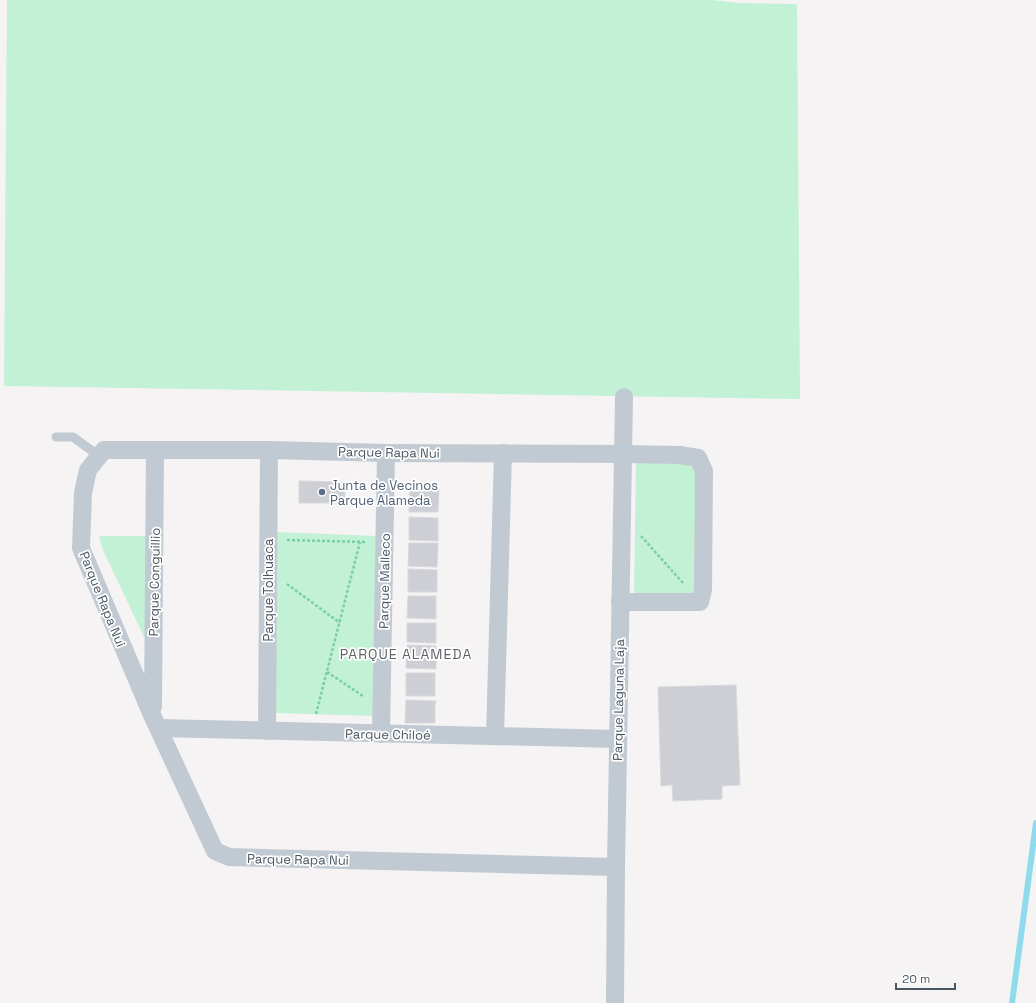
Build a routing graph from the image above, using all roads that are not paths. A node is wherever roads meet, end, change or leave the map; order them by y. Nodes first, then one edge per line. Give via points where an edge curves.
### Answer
1 (624, 397) dead end
2 (56, 436) dead end
3 (155, 450) junction
4 (269, 450) junction
5 (386, 453) junction
6 (503, 453) junction
7 (622, 454) junction
8 (99, 456) junction
9 (620, 602) junction
10 (156, 721) junction
11 (267, 731) junction
12 (381, 734) junction
13 (495, 736) junction
14 (618, 739) junction
15 (616, 867) junction
16 (615, 1003) edge

1 - 7 street, Parque Laguna Laja
2 - 8 lane via 73,437
3 - 4 street, Parque Rapa Nui
3 - 8 street, Parque Rapa Nui via 104,450
3 - 10 street, Parque Conguillio
4 - 5 street, Parque Rapa Nui
4 - 11 street, Parque Tolhuaca
5 - 6 street, Parque Rapa Nui
5 - 12 street, Parque Malleco
6 - 7 street, Parque Rapa Nui
6 - 13 street
7 - 9 street, Parque Laguna Laja
7 - 9 street, Parque Rapa Nui via 680,455 698,458 704,471 703,590 700,602
8 - 10 street, Parque Rapa Nui via 88,470 83,493 82,548
9 - 14 street, Parque Laguna Laja
10 - 11 street, Parque Chiloé
10 - 15 street, Parque Rapa Nui via 215,851 229,857
11 - 12 street, Parque Chiloé
12 - 13 street, Parque Chiloé
13 - 14 street, Parque Chiloé
14 - 15 street, Parque Laguna Laja
15 - 16 street, Parque Laguna Laja

